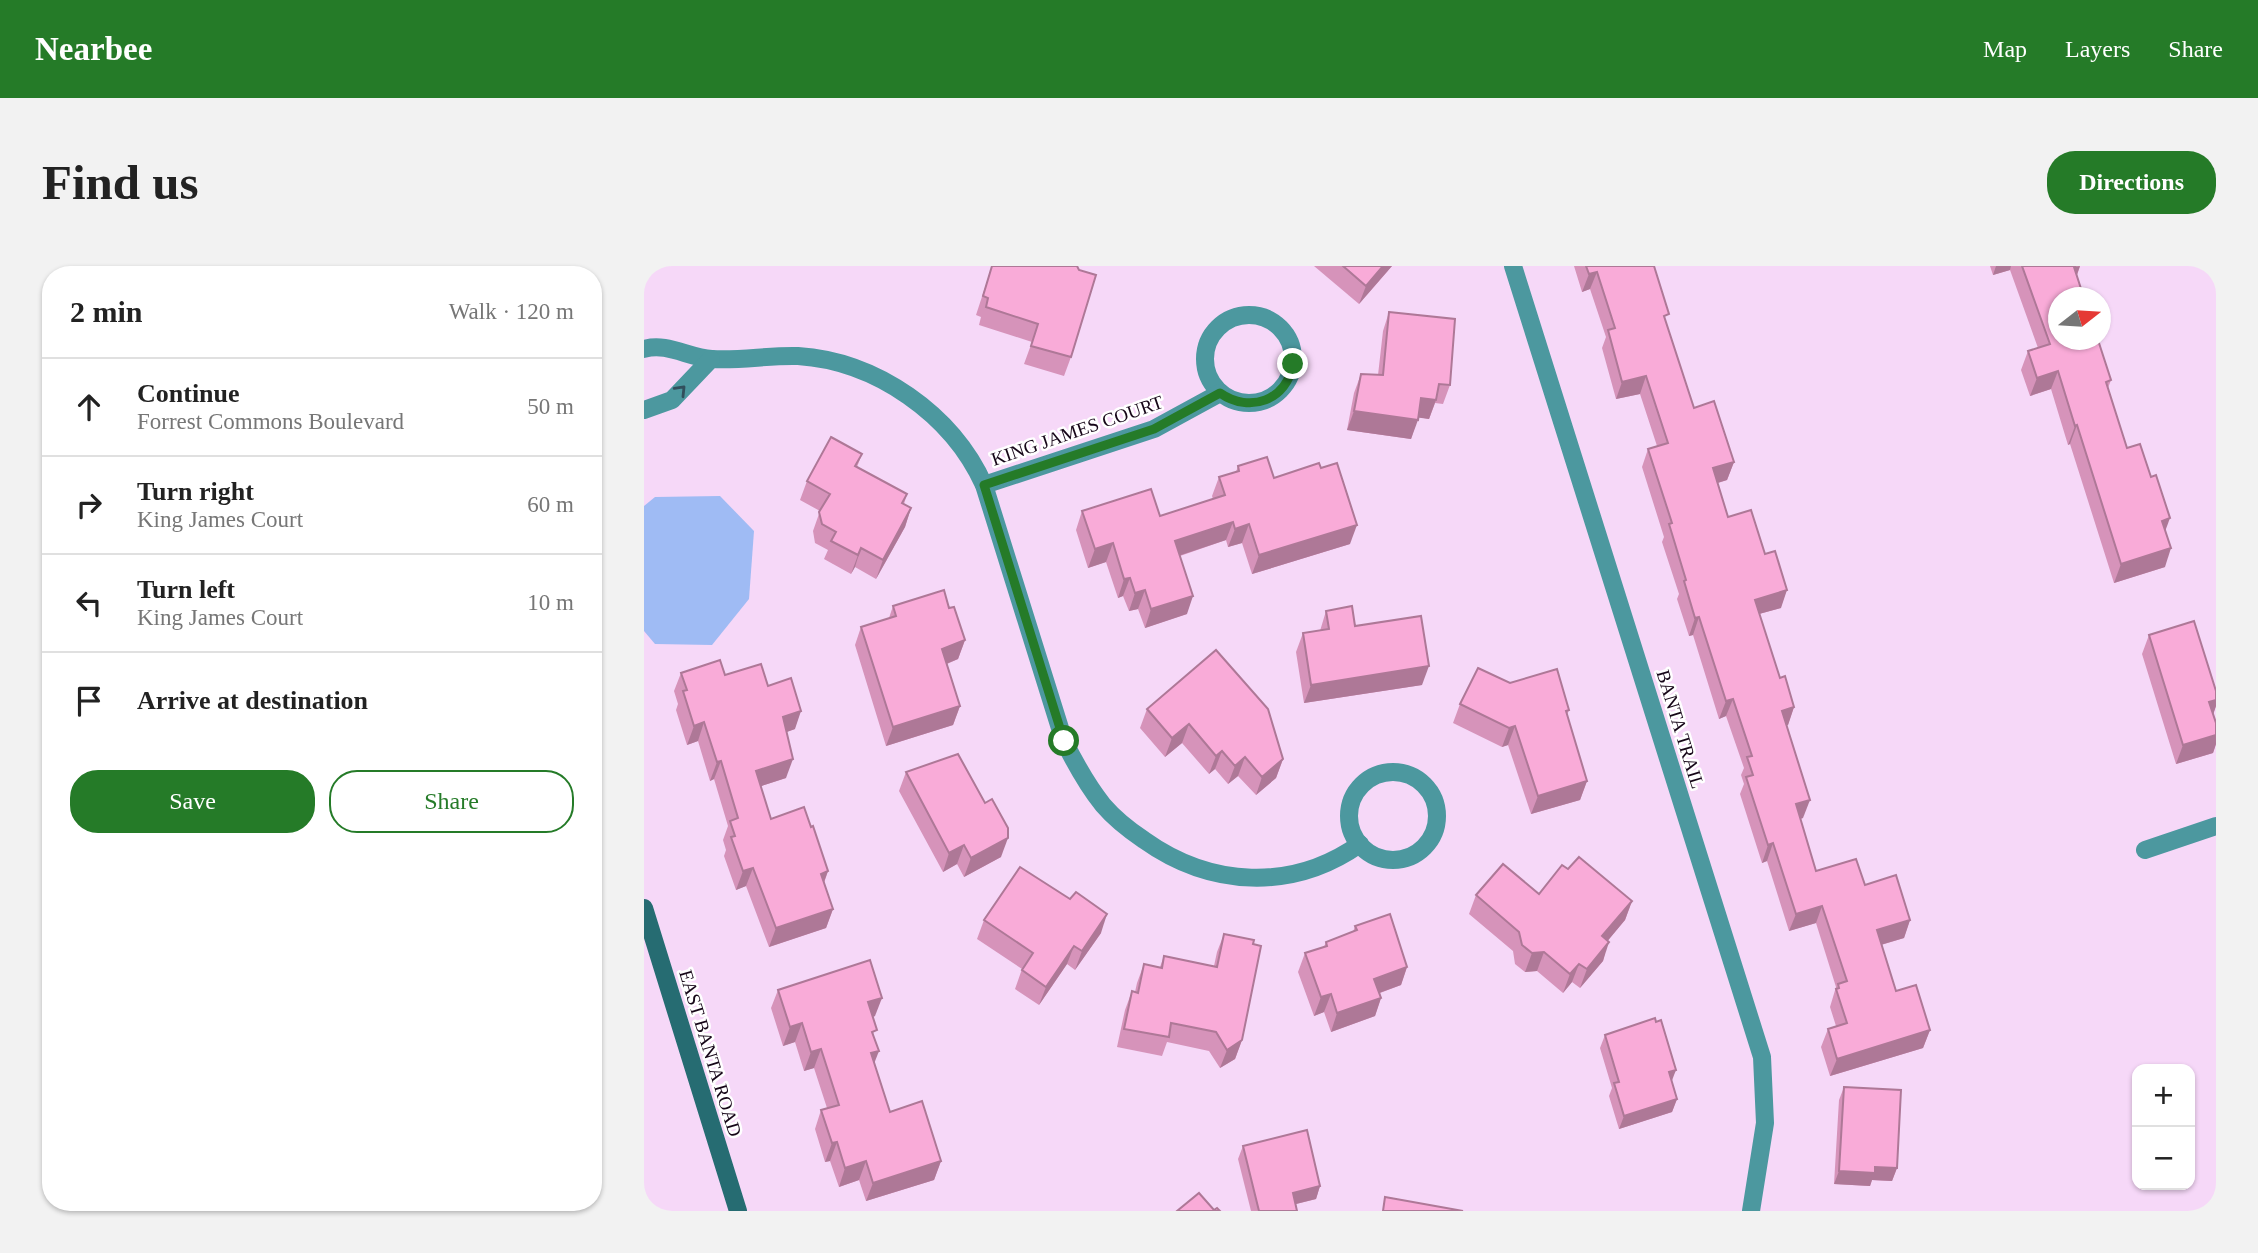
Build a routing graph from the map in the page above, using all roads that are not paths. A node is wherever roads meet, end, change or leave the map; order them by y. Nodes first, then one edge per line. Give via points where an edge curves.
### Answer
1 (1513, 266) edge
2 (644, 349) edge
3 (710, 359) junction
4 (1220, 393) junction
5 (644, 410) edge
6 (984, 485) junction
7 (2216, 826) edge
8 (1360, 844) junction
9 (2145, 850) dead end
10 (644, 908) edge
11 (738, 1211) edge
12 (1751, 1211) edge

1 - 12 street, BANTA TRAIL via 1762,1057 1765,1123
2 - 3 street via 655,346
5 -> 3 street via 672,400
3 - 6 street via 813,358 872,376 912,399 936,420 958,443
4 - 4 street via 1247,404 1266,401 1282,390 1292,373 1293,354 1287,336 1273,322 1256,315 1237,316 1214,332 1206,349 1206,369
4 - 6 street, KING JAMES COURT via 1154,429
6 - 8 street via 1064,741 1104,806 1126,827 1177,861 1220,876 1261,878 1298,872
7 - 9 street
8 - 8 street via 1373,855 1390,860 1422,850 1433,836 1437,820 1435,803 1425,785 1397,771 1377,774 1360,786 1349,815
10 - 11 street, EAST BANTA ROAD

